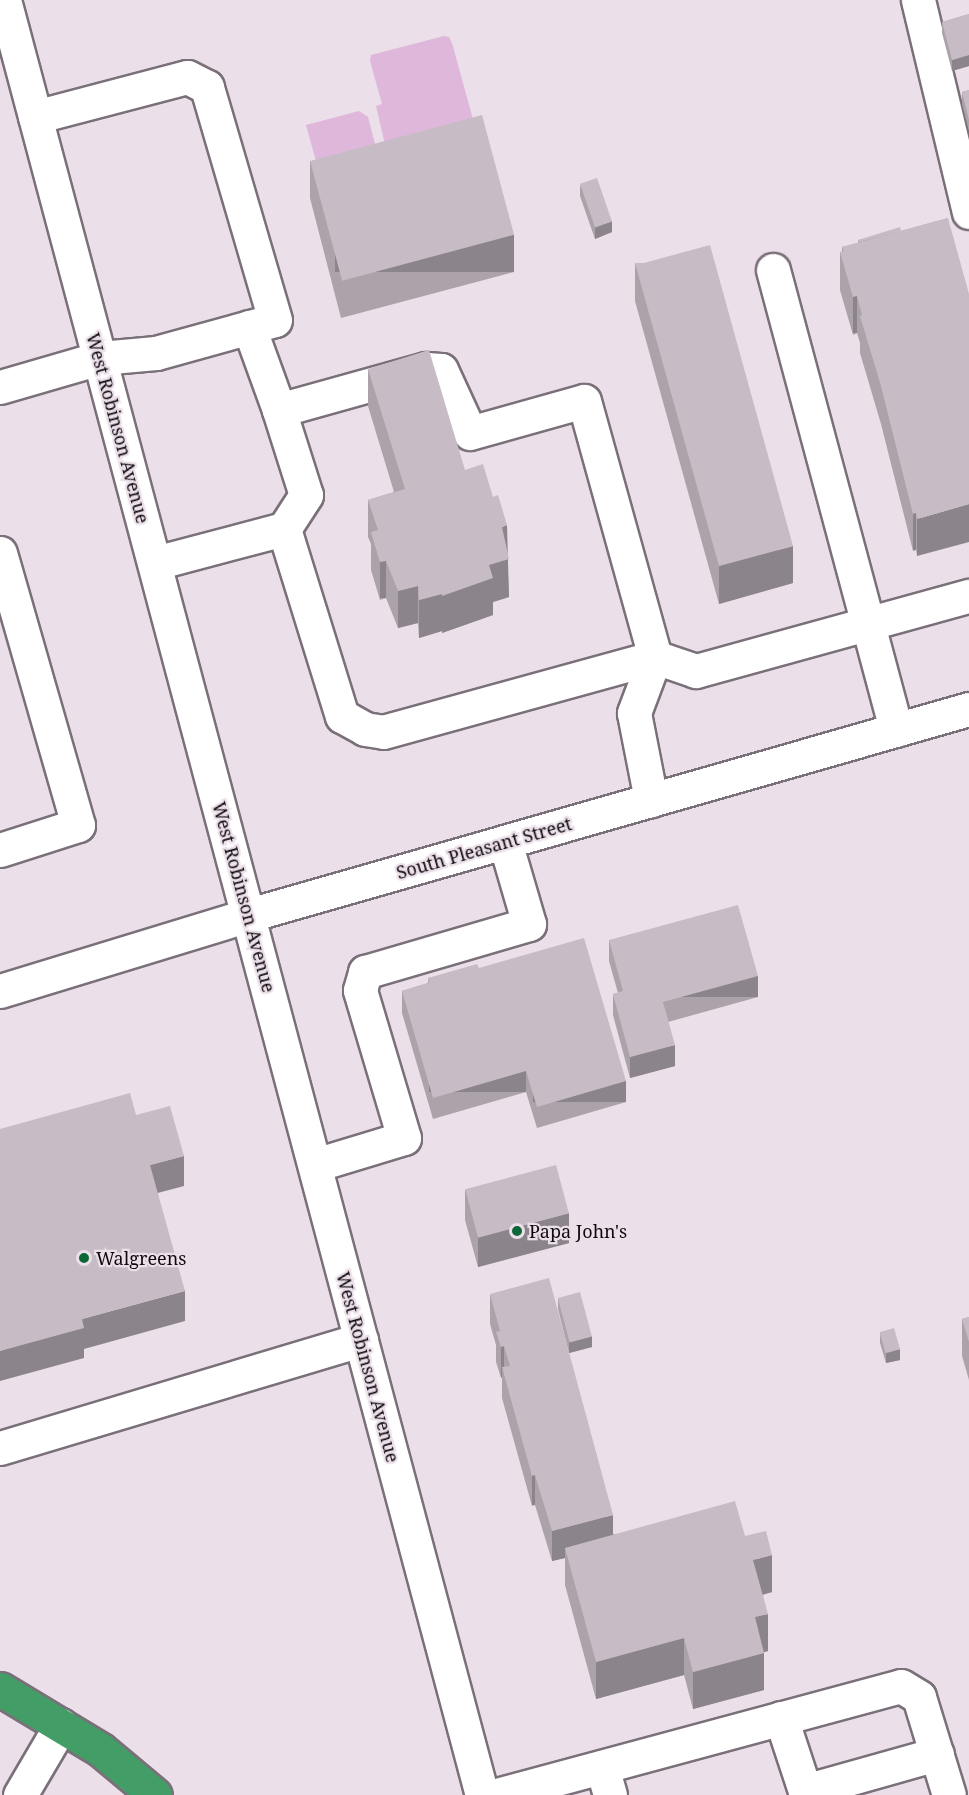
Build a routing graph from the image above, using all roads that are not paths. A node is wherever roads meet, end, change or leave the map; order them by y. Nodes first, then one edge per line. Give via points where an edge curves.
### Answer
1 (4, 0) edge
2 (922, 14) edge
3 (958, 18) edge
4 (955, 94) edge
5 (35, 117) junction
6 (967, 194) edge
7 (773, 270) dead end
8 (249, 327) junction
9 (100, 358) junction
10 (0, 387) edge
11 (279, 410) junction
12 (284, 529) junction
13 (0, 553) edge
14 (155, 563) junction
15 (969, 596) edge
16 (870, 625) junction
17 (655, 657) junction
18 (969, 709) edge
19 (896, 730) junction
20 (651, 800) junction
21 (505, 842) junction
22 (0, 850) edge
23 (249, 915) junction
24 (0, 991) edge
25 (315, 1166) junction
26 (361, 1340) junction
27 (0, 1448) edge
28 (0, 1689) edge
29 (781, 1718) junction
30 (61, 1725) junction
31 (937, 1754) junction
32 (606, 1781) edge
33 (806, 1793) edge
34 (20, 1795) edge
35 (155, 1795) edge
36 (482, 1795) edge
37 (497, 1795) edge
38 (949, 1795) edge

1 - 5 street, West Robinson Avenue
2 - 3 street
2 - 4 street
4 - 6 street
5 - 8 street via 187,77 207,87 275,320
5 - 9 street, West Robinson Avenue
7 - 16 street
8 - 9 street via 156,353
8 - 11 street
9 - 10 street
9 - 14 street, West Robinson Avenue
11 - 12 street via 306,495
11 - 17 street via 426,369 441,370 470,433 584,401
12 - 14 street
12 - 17 street via 342,716 365,729 383,732
13 - 22 street via 78,825
14 - 23 street, West Robinson Avenue
15 - 16 street
16 - 17 street via 696,671
16 - 19 street
17 - 20 street via 634,713
18 - 19 street, South Pleasant Street
19 - 20 street, South Pleasant Street
20 - 21 street, South Pleasant Street
21 - 23 street, South Pleasant Street
21 - 25 street via 529,924 365,972 360,990 404,1138
23 - 24 street, South Pleasant Street
23 - 25 street, West Robinson Avenue
25 - 26 street, West Robinson Avenue
26 - 27 street
26 - 36 street, West Robinson Avenue
28 - 30 highway
29 - 31 street via 901,1686 919,1697
29 - 32 street
29 - 33 street
30 - 34 street
30 - 35 highway via 101,1749
31 - 33 street
31 - 38 street
32 - 37 street

